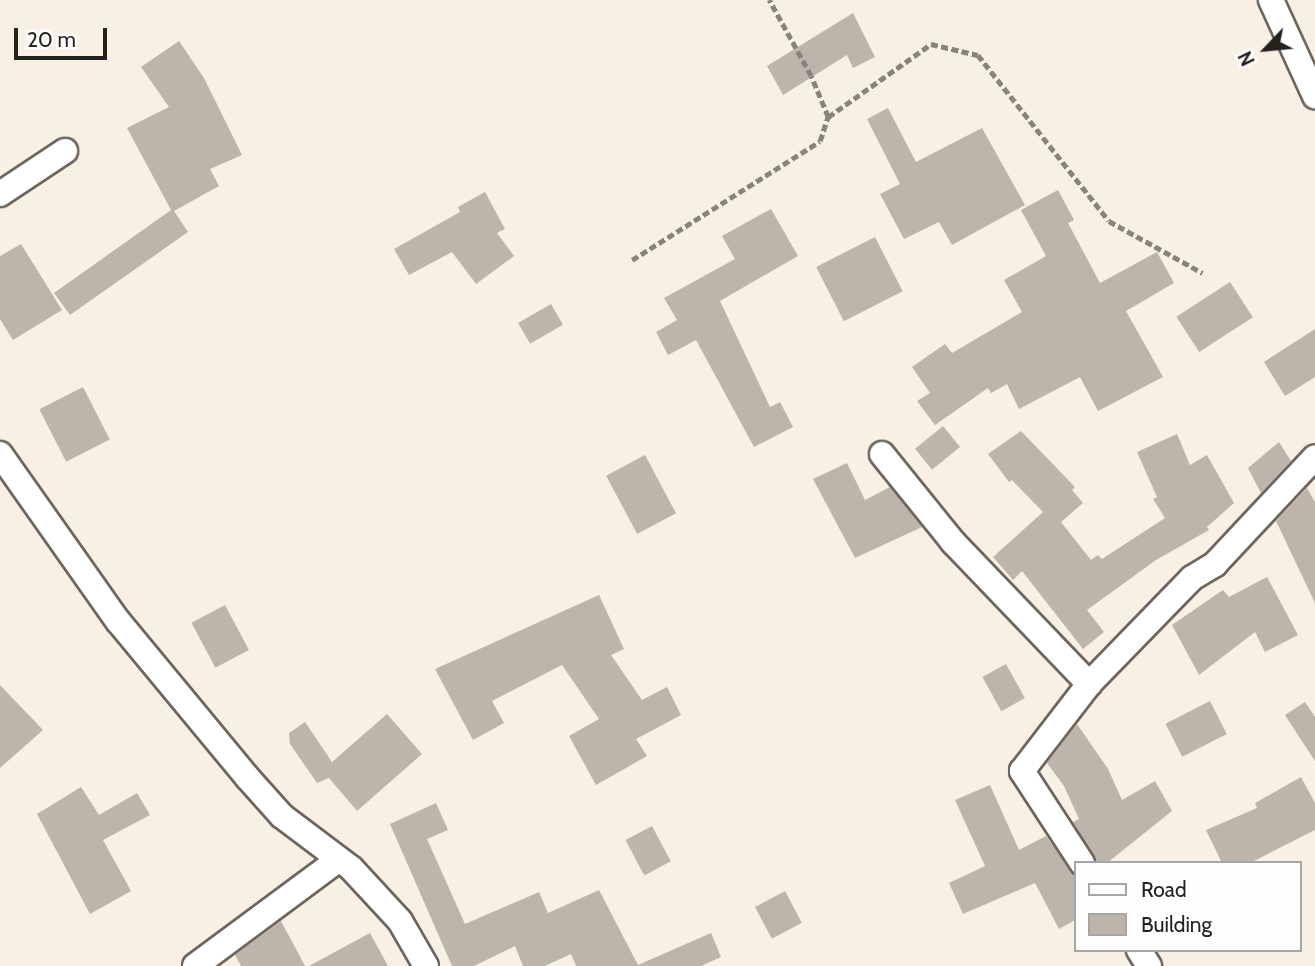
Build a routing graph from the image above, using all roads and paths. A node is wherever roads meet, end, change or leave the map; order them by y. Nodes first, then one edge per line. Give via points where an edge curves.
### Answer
1 (769, 0) edge
2 (1271, 0) edge
3 (1315, 96) edge
4 (828, 117) junction
5 (65, 151) dead end
6 (0, 194) edge
7 (632, 260) dead end
8 (1203, 273) dead end
9 (0, 454) edge
10 (882, 454) dead end
11 (1315, 457) edge
12 (1089, 684) junction
13 (339, 859) junction
14 (1081, 861) edge
15 (195, 966) edge
16 (426, 966) edge

1 - 4 path via 811,75
2 - 3 street
4 - 7 path via 820,141
4 - 8 path via 931,44 978,55 1109,221
5 - 6 street
9 - 13 street via 118,621 239,766 282,817
10 - 12 street via 953,542
11 - 12 street via 1215,564 1192,578
12 - 14 street via 1022,771
13 - 15 street
13 - 16 street via 401,920

